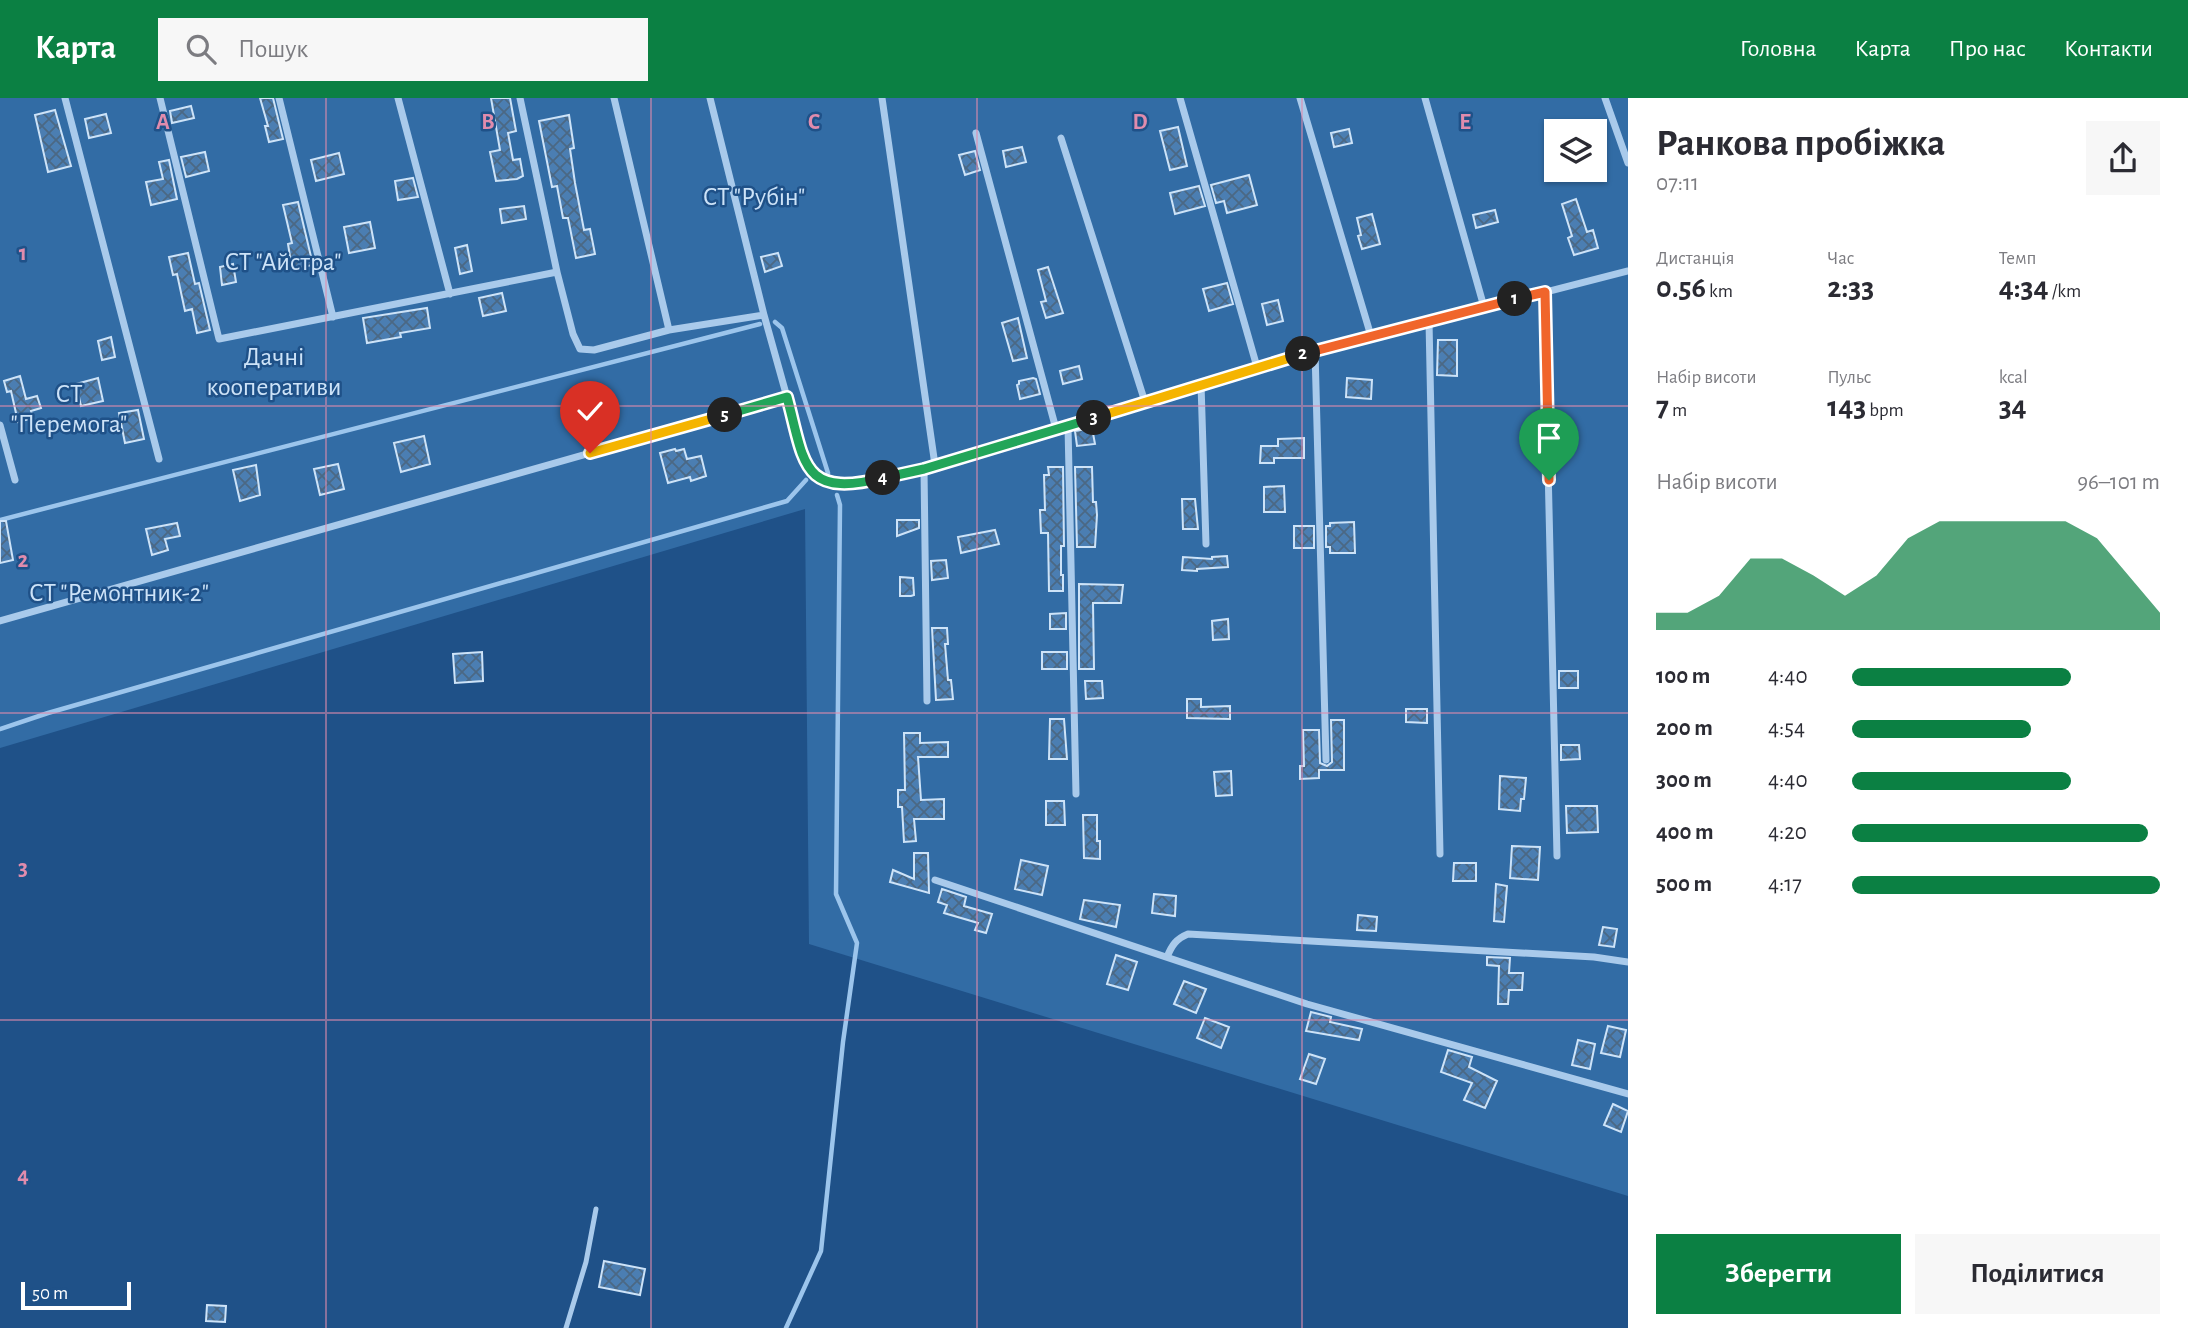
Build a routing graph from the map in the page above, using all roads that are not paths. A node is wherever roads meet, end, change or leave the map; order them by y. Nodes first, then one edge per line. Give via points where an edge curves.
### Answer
1 (65, 98) edge
2 (160, 98) edge
3 (279, 98) edge
4 (398, 98) edge
5 (520, 98) edge
6 (614, 98) edge
7 (710, 98) edge
8 (882, 98) edge
9 (1180, 98) edge
10 (1300, 98) edge
11 (1425, 98) edge
12 (1605, 98) edge
13 (976, 133) dead end
14 (1061, 138) dead end
15 (1628, 163) edge
16 (1628, 271) edge
17 (557, 272) junction
18 (1545, 292) junction
19 (450, 294) junction
20 (1484, 307) junction
21 (764, 315) junction
22 (333, 317) junction
23 (1429, 321) junction
24 (669, 330) junction
25 (1371, 336) junction
26 (1315, 351) junction
27 (1256, 367) junction
28 (1201, 384) junction
29 (787, 397) junction
30 (1145, 402) junction
31 (0, 425) edge
32 (1068, 426) junction
33 (1056, 429) junction
34 (159, 459) dead end
35 (935, 465) junction
36 (924, 469) junction
37 (15, 480) dead end
38 (1206, 544) dead end
39 (0, 621) edge
40 (927, 701) dead end
41 (1326, 760) dead end
42 (1076, 794) dead end
43 (1440, 854) dead end
44 (1557, 856) dead end
45 (935, 880) dead end
46 (1167, 957) junction
47 (1628, 962) edge
48 (1628, 1094) edge
49 (596, 1209) dead end
50 (566, 1328) edge

1 - 34 street
2 - 22 street via 219,340
3 - 22 street
4 - 19 street
5 - 17 street
6 - 24 street
7 - 21 street
8 - 35 street
9 - 27 street
10 - 25 street
11 - 20 street
12 - 15 street
13 - 33 street
14 - 30 street
16 - 18 street
17 - 19 street
17 - 24 street via 580,349 594,350
18 - 20 street
18 - 44 street
19 - 22 street
20 - 23 street
21 - 24 street
21 - 29 street
23 - 25 street
23 - 43 street
25 - 26 street
26 - 27 street
26 - 41 street
27 - 28 street
28 - 30 street
28 - 38 street
29 - 36 street via 806,461 819,478 829,483 864,483
29 - 39 street
30 - 32 street
31 - 37 street
32 - 33 street
32 - 42 street
33 - 35 street
35 - 36 street
36 - 40 street
45 - 46 street
46 - 47 street via 1172,946 1188,934
46 - 48 street via 1307,1004
49 - 50 lane

